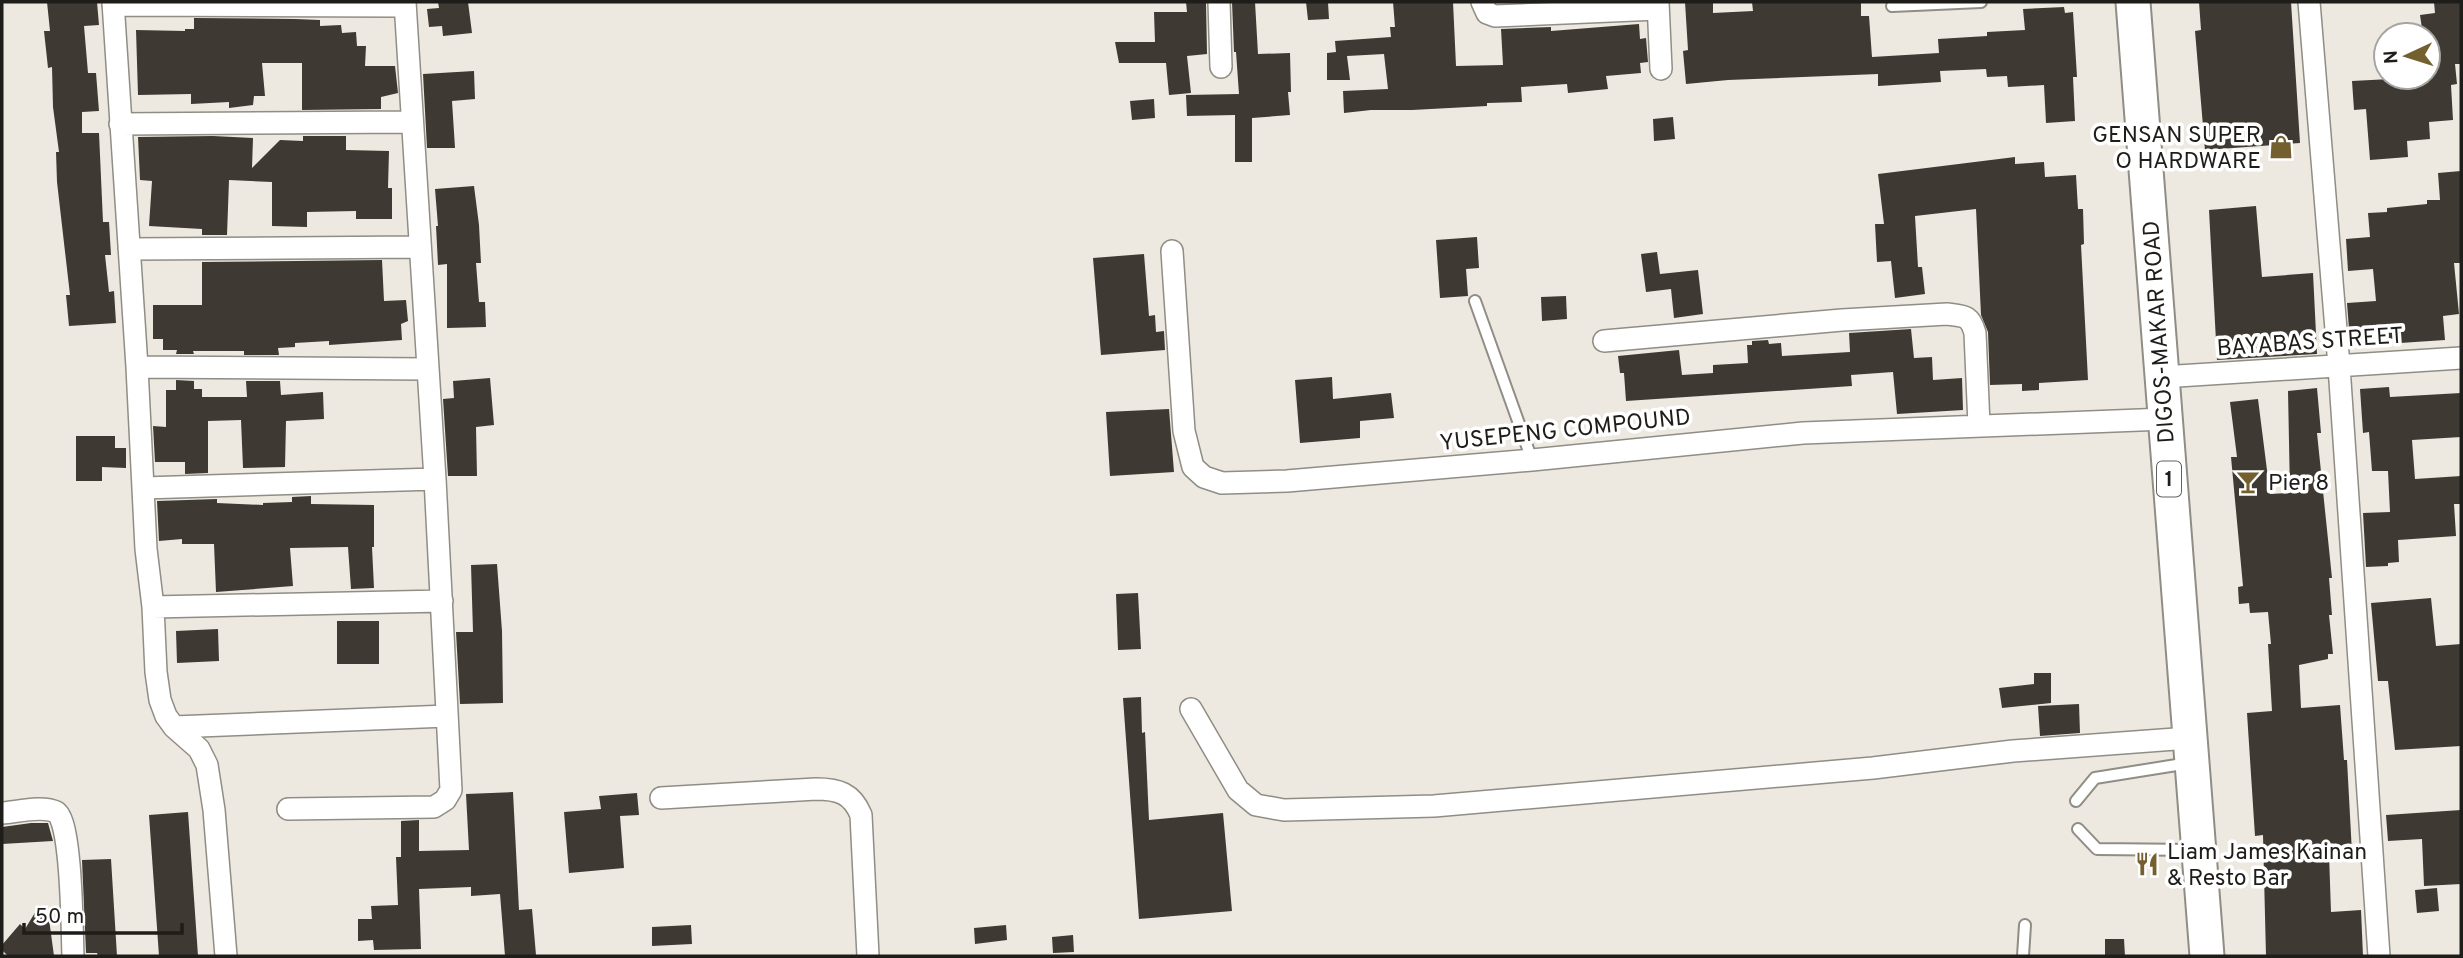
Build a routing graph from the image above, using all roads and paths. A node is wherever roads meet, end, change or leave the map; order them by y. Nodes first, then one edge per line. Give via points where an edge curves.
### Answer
1 (1219, 2) edge
2 (1482, 2) edge
3 (1981, 2) edge
4 (2133, 2) edge
5 (2309, 2) edge
6 (113, 3) edge
7 (405, 4) edge
8 (1658, 5) edge
9 (1892, 6) dead end
10 (1221, 67) dead end
11 (1661, 69) dead end
12 (412, 121) junction
13 (120, 124) junction
14 (420, 247) junction
15 (129, 249) junction
16 (1172, 251) dead end
17 (1475, 301) dead end
18 (1604, 341) dead end
19 (2461, 358) edge
20 (2339, 366) junction
21 (137, 367) junction
22 (427, 369) junction
23 (2162, 377) junction
24 (2165, 419) junction
25 (1979, 425) junction
26 (1532, 460) junction
27 (435, 479) junction
28 (143, 488) junction
29 (442, 601) junction
30 (153, 607) junction
31 (1191, 709) dead end
32 (447, 716) junction
33 (174, 727) junction
34 (2190, 750) junction
35 (661, 797) dead end
36 (2076, 801) dead end
37 (288, 809) dead end
38 (2, 813) edge
39 (2078, 829) dead end
40 (2198, 850) junction
41 (2025, 926) dead end
42 (73, 956) edge
43 (226, 956) edge
44 (868, 956) edge
45 (2024, 956) edge
46 (2207, 956) edge
47 (2379, 956) edge

1 - 10 street
2 - 8 street via 1487,13 1495,16
3 - 9 lane
4 - 23 main road, DIGOS-MAKAR ROAD / 1
5 - 20 street
6 - 7 street
6 - 13 street
7 - 12 street
8 - 11 street
12 - 13 street
12 - 14 street
13 - 15 street
14 - 15 street
14 - 22 street
15 - 21 street
16 - 26 street, YUSEPENG COMPOUND via 1184,431 1192,467 1204,477 1222,483 1287,481
17 - 26 lane
18 - 25 street via 1842,320 1964,316 1975,333
19 - 20 street, BAYABAS STREET
20 - 23 street, BAYABAS STREET
20 - 47 street
21 - 22 street
21 - 28 street
22 - 27 street
23 - 24 main road, DIGOS-MAKAR ROAD / 1
24 - 25 street, YUSEPENG COMPOUND
24 - 34 main road, DIGOS-MAKAR ROAD / 1
25 - 26 street, YUSEPENG COMPOUND via 1803,433
27 - 28 street
27 - 29 street
28 - 30 street
29 - 30 street
29 - 32 street
30 - 33 street via 160,701
31 - 34 street via 1238,790 1256,805 1284,810 1434,806 1873,768 2013,751
32 - 33 street
32 - 37 street via 450,790 445,800 433,807
33 - 43 street via 199,749 207,765
34 - 36 lane via 2095,778
34 - 40 main road, DIGOS-MAKAR ROAD / 1
35 - 44 street via 833,789 851,798 861,815
38 - 42 street via 44,810 61,817 68,845
39 - 40 lane via 2097,849
40 - 46 main road, DIGOS-MAKAR ROAD / 1
41 - 45 lane

